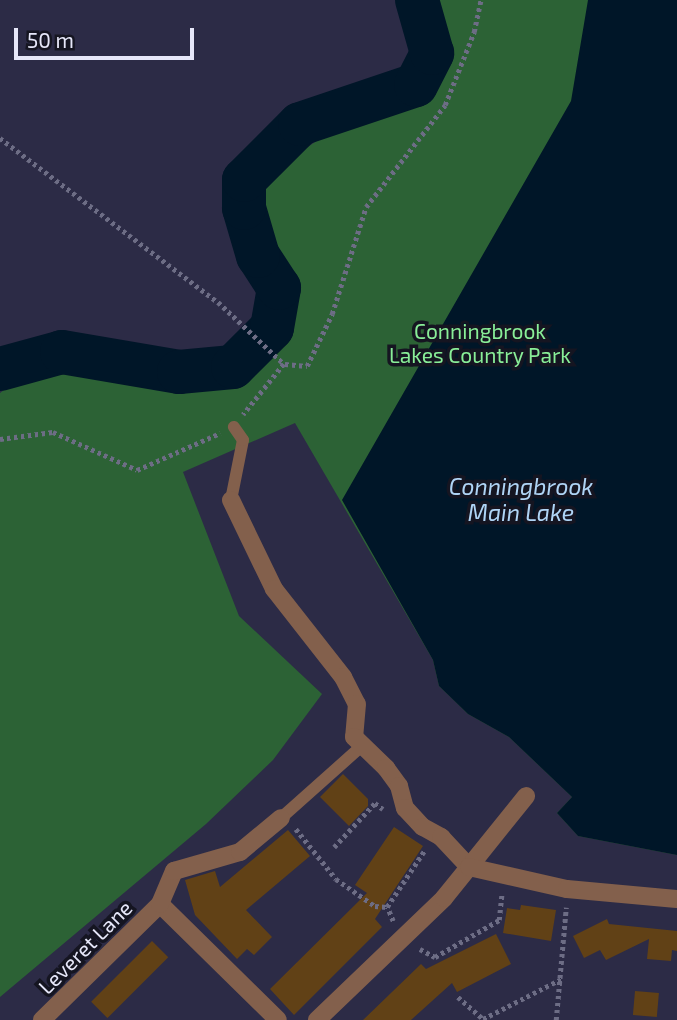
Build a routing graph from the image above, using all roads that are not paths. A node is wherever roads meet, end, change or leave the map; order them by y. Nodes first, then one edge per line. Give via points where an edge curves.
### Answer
1 (234, 427) road end
2 (232, 500) joint
3 (363, 745) junction
4 (526, 796) dead end
5 (283, 816) joint
6 (469, 867) junction
7 (677, 900) edge
8 (160, 904) junction
9 (42, 1020) edge
10 (278, 1020) edge
11 (317, 1020) edge

1 - 2 lane via 243,440
2 - 3 street via 274,589 343,677 356,704 354,737
3 - 5 lane
3 - 6 street via 399,786 405,808
4 - 6 street
5 - 8 street via 240,852 174,871
6 - 7 street via 567,889
6 - 11 street
8 - 9 street, Leveret Lane
8 - 10 street, Leveret Lane

